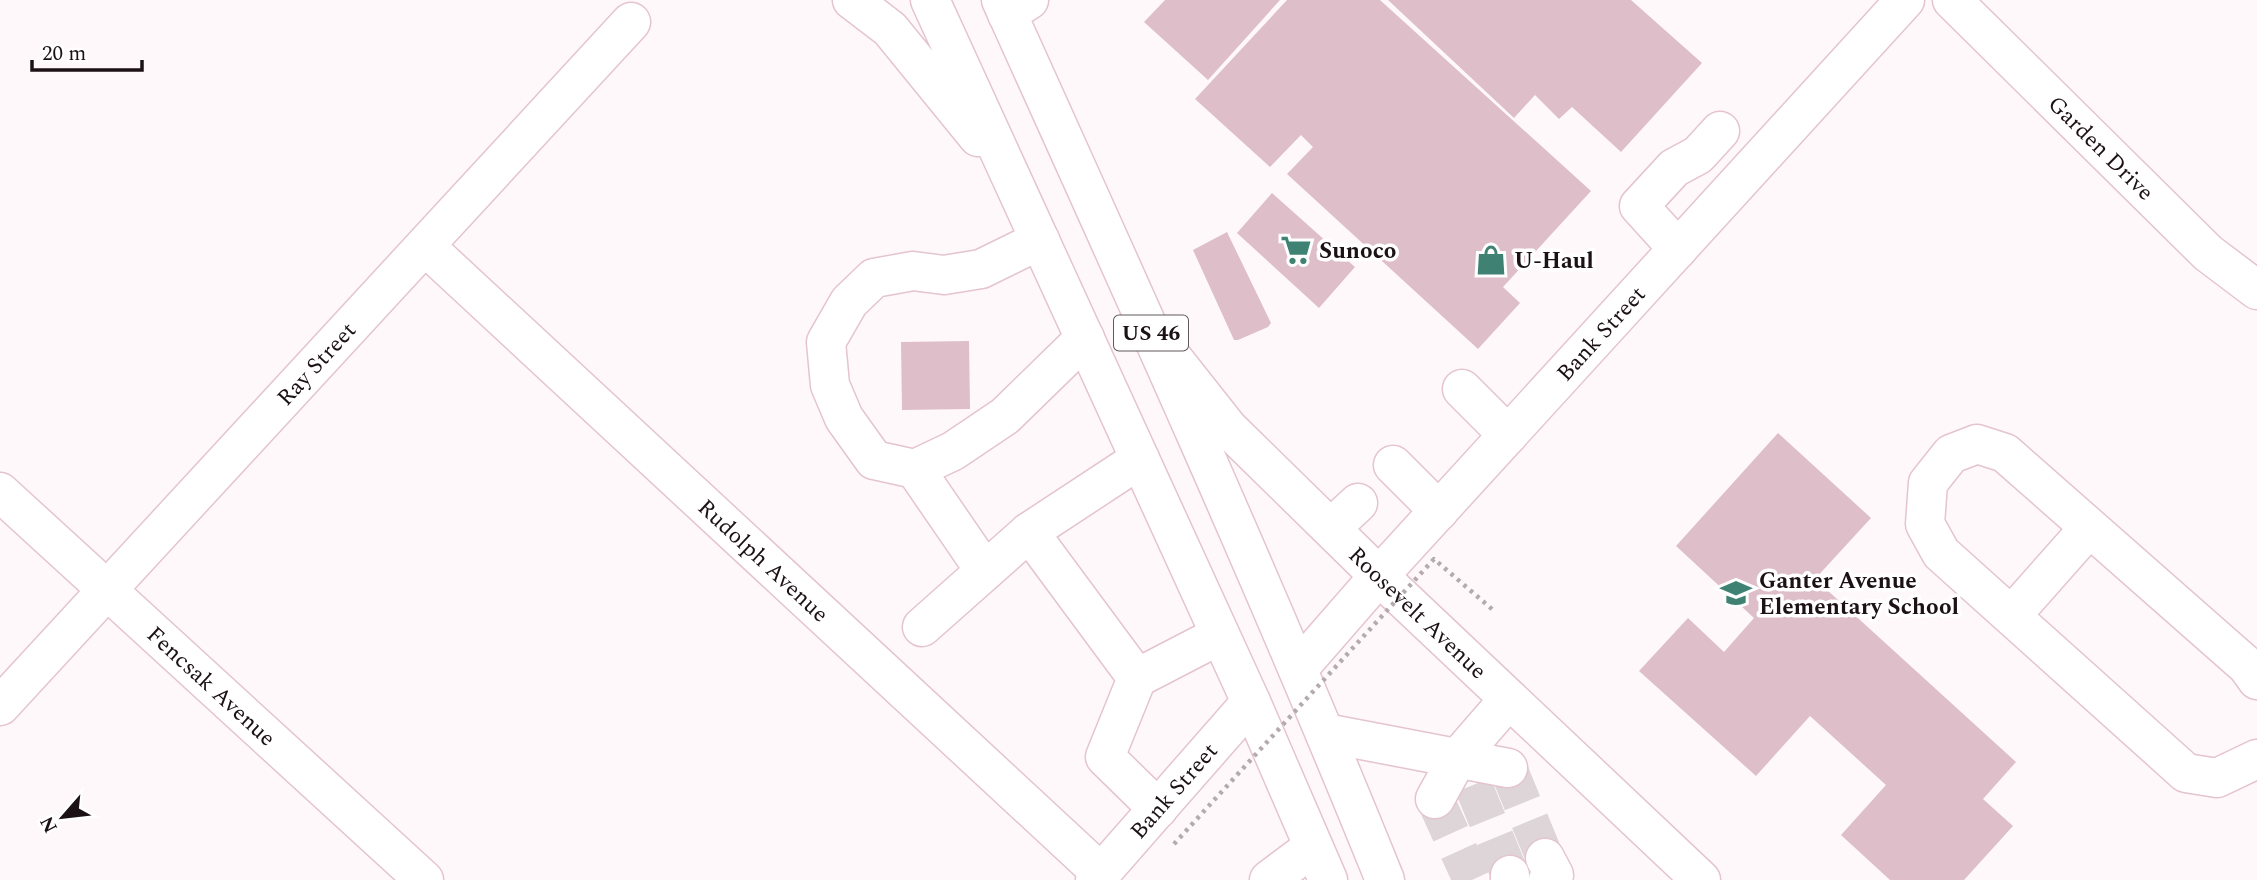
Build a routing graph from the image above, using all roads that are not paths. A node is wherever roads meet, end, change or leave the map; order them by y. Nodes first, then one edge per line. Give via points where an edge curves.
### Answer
1 (852, 0) edge
2 (930, 0) edge
3 (1905, 0) edge
4 (1952, 0) edge
5 (1012, 5) edge
6 (631, 22) dead end
7 (1012, 179) junction
8 (1734, 187) junction
9 (1040, 240) junction
10 (425, 246) junction
11 (1678, 248) junction
12 (2257, 290) edge
13 (1150, 330) junction
14 (1085, 338) junction
15 (1462, 389) dead end
16 (1508, 435) junction
17 (1140, 459) junction
18 (1393, 465) dead end
19 (915, 469) junction
20 (0, 492) edge
21 (1358, 503) dead end
22 (1439, 511) junction
23 (1331, 528) junction
24 (2090, 528) junction
25 (1029, 532) junction
26 (985, 571) junction
27 (1379, 576) junction
28 (107, 589) junction
29 (2012, 615) junction
30 (922, 628) dead end
31 (1220, 635) junction
32 (1298, 669) junction
33 (1137, 678) junction
34 (2257, 680) edge
35 (1509, 699) junction
36 (1251, 702) junction
37 (0, 706) edge
38 (1325, 733) junction
39 (2257, 759) edge
40 (1508, 768) dead end
41 (1465, 772) junction
42 (1435, 799) dead end
43 (1158, 809) junction
44 (1320, 864) edge
45 (1098, 877) edge
46 (424, 880) edge
47 (1269, 880) edge
48 (1385, 880) edge
49 (1701, 880) edge

1 - 7 main road via 890,29
2 - 7 main road, US 46
3 - 8 main road, Bank Street
4 - 12 main road, Garden Drive via 2208,253
5 - 13 main road, US 46
6 - 10 main road, Ray Street
7 - 9 main road, US 46
8 - 11 main road, Bank Street
8 - 11 main road via 1709,143 1674,168 1639,206
9 - 14 main road, US 46
9 - 19 main road via 981,269 944,275 913,271 874,278 849,302 826,342 830,385 844,418 874,460
10 - 28 main road, Ray Street
10 - 45 main road, Rudolph Avenue
11 - 16 main road, Bank Street
13 - 23 main road, Roosevelt Avenue via 1228,428
13 - 32 main road, US 46
14 - 17 main road, US 46
14 - 19 main road via 1005,416 953,451
15 - 16 main road
16 - 22 main road, Bank Street
17 - 25 main road
17 - 31 main road, US 46
18 - 22 main road
19 - 26 main road
20 - 28 main road, Fencsak Avenue
21 - 23 main road
22 - 27 main road, Bank Street
23 - 27 main road, Roosevelt Avenue
24 - 29 main road
24 - 29 main road via 2005,453 1977,444 1951,454 1928,483 1925,524 1941,553
24 - 34 main road via 2247,666
25 - 26 main road
25 - 33 main road
26 - 30 main road
27 - 32 main road, Bank Street
27 - 35 main road, Roosevelt Avenue
28 - 37 main road, Ray Street
28 - 46 main road, Fencsak Avenue
29 - 39 main road via 2186,773 2217,778
31 - 33 main road
31 - 36 main road, US 46
32 - 38 main road, US 46
33 - 43 main road via 1105,757
35 - 41 main road
35 - 49 main road, Roosevelt Avenue
36 - 43 main road, Bank Street
36 - 44 main road, US 46
38 - 41 main road
38 - 48 main road, US 46
40 - 41 main road
41 - 42 main road
43 - 45 main road, Bank Street
44 - 47 main road

